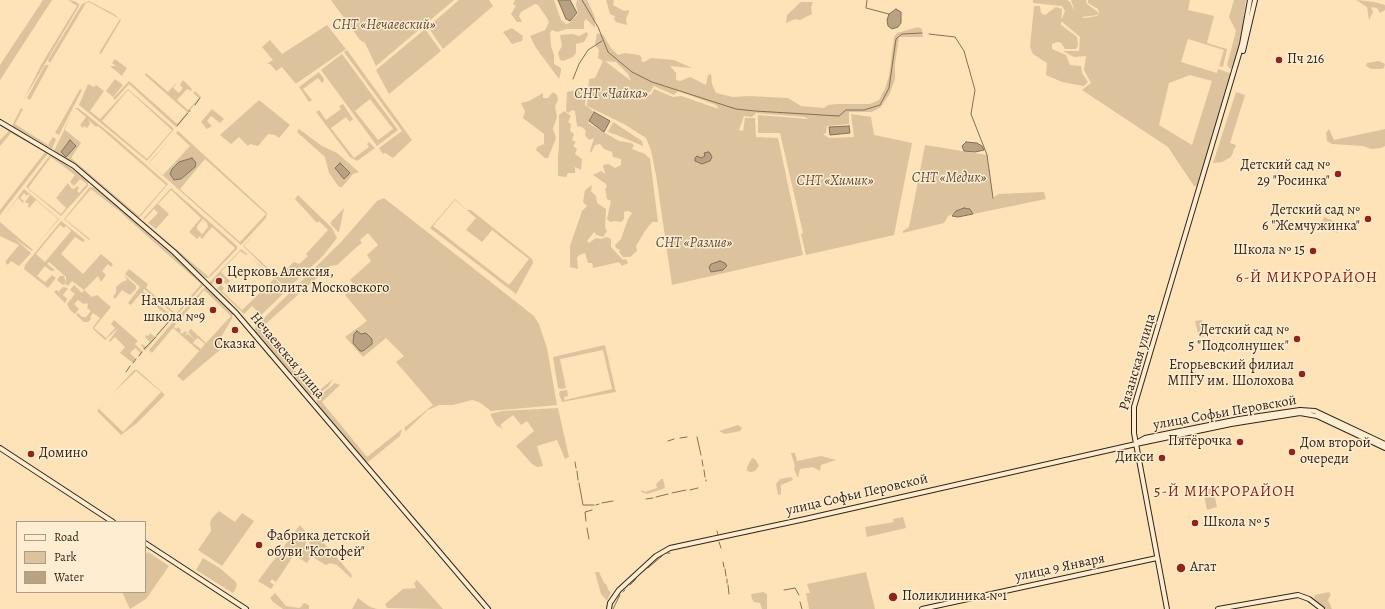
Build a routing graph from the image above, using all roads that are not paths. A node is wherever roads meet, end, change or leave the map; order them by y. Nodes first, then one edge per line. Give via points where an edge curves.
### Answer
1 (1250, 0) edge
2 (1255, 0) edge
3 (0, 122) edge
4 (1205, 171) junction
5 (1231, 422) junction
6 (1136, 444) junction
7 (1385, 444) edge
8 (0, 448) edge
9 (1385, 448) edge
10 (111, 521) edge
11 (146, 544) edge
12 (1157, 558) junction
13 (239, 607) edge
14 (246, 609) edge
15 (488, 609) edge
16 (609, 609) edge
17 (922, 609) edge
18 (1167, 609) edge
19 (1218, 609) edge
20 (1322, 609) edge

1 - 4 street, Рязанская улица via 1242,44
2 - 4 street, Рязанская улица via 1247,37
3 - 15 street, Нечаевская улица via 74,166 174,252 231,307
4 - 6 street, Рязанская улица via 1134,407 1133,428
5 - 6 street, улица Софьи Перовской
5 - 7 street, улица Софьи Перовской via 1309,410
5 - 9 street, улица Софьи Перовской via 1308,414
6 - 12 street, Рязанская улица
6 - 16 street, улица Софьи Перовской via 670,548 656,556 619,590
8 - 10 street
11 - 13 street
12 - 17 street, улица 9 Января
12 - 18 street, Рязанская улица
13 - 14 street
19 - 20 street via 1298,595 1309,599

